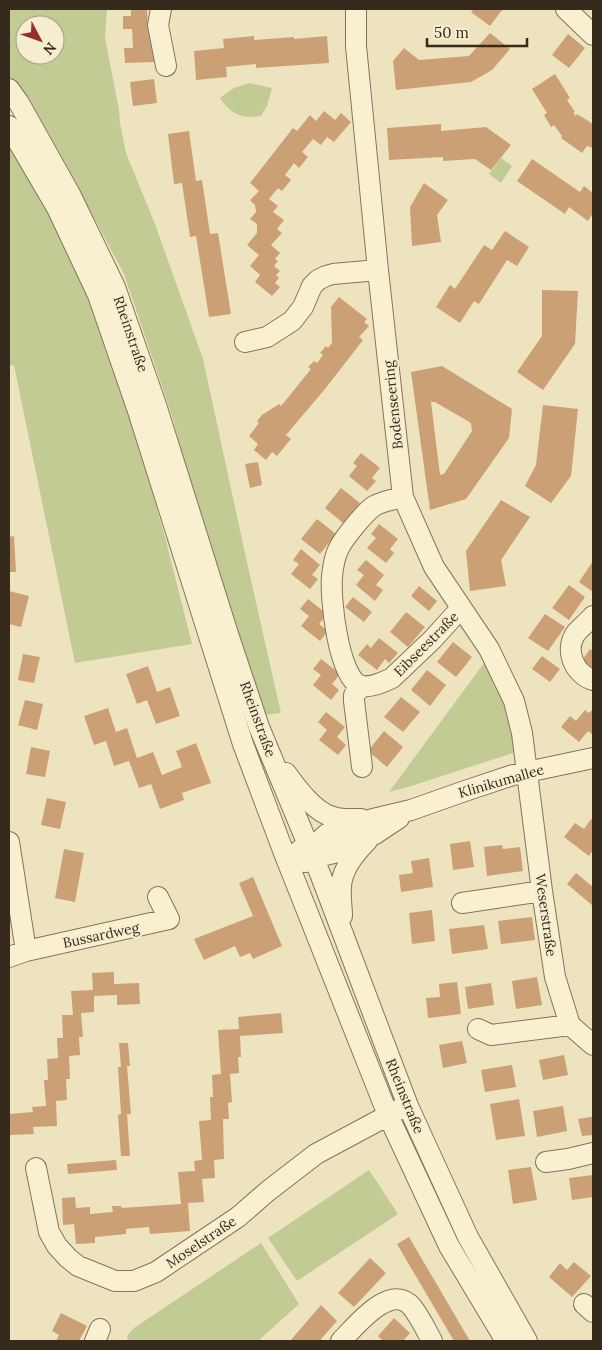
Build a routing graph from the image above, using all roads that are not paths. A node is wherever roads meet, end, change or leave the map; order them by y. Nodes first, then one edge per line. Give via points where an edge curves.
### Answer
1 (161, 9) edge
2 (356, 9) edge
3 (566, 9) edge
4 (593, 35) edge
5 (166, 66) dead end
6 (9, 89) edge
7 (9, 126) edge
8 (378, 270) junction
9 (245, 342) dead end
10 (403, 496) junction
11 (461, 608) junction
12 (593, 616) edge
13 (593, 680) edge
14 (362, 686) junction
15 (272, 756) junction
16 (593, 758) edge
17 (362, 767) dead end
18 (527, 772) junction
19 (374, 826) junction
20 (278, 837) junction
21 (9, 842) edge
22 (311, 853) junction
23 (297, 883) junction
24 (542, 891) junction
25 (158, 897) dead end
26 (462, 903) dead end
27 (344, 936) junction
28 (18, 954) edge
29 (570, 1025) junction
30 (478, 1029) dead end
31 (593, 1045) edge
32 (408, 1106) junction
33 (388, 1115) junction
34 (593, 1153) edge
35 (546, 1162) dead end
36 (36, 1168) dead end
37 (341, 1341) edge
38 (432, 1341) edge
39 (506, 1341) edge
40 (527, 1341) edge

1 - 5 street via 158,25
2 - 8 street, Bodenseering via 356,46
3 - 4 street
6 - 15 street, Rheinstraße via 71,196 115,287 259,727
7 - 20 street, Rheinstraße via 57,208 98,294 141,420 242,744
8 - 9 street via 333,274 318,280 292,321 267,338
8 - 10 street, Bodenseering
10 - 11 street, Bodenseering via 434,567
10 - 14 street via 370,509 343,541 335,558 332,577 338,644 353,679
11 - 14 street, Eibseestraße via 392,678
11 - 18 street, Bodenseering via 489,649 514,701
12 - 13 street via 576,633 571,646 575,668
14 - 17 street via 354,695
15 - 19 street via 306,799 321,811 331,817
15 - 22 street, Rheinstraße
16 - 18 street, Klinikumallee
18 - 19 street, Klinikumallee via 462,792
18 - 24 street, Weserstraße
19 - 22 street, Klinikumallee via 327,834
19 - 27 street, Klinikumallee via 351,860 340,886
20 - 22 street via 294,848
20 - 23 street, Rheinstraße
21 - 28 street
22 - 23 street, Klinikumallee
22 - 27 street, Rheinstraße
23 - 33 street, Rheinstraße
24 - 26 street
24 - 29 street, Weserstraße via 555,977
25 - 28 street, Bussardweg via 169,919
27 - 32 street, Rheinstraße
29 - 30 street via 491,1035
29 - 31 street
32 - 33 street, Moselstraße
32 - 40 street, Rheinstraße via 468,1238
33 - 36 street, Moselstraße via 316,1154 238,1217 156,1272 134,1281 115,1281 78,1266 57,1246 49,1232
33 - 39 street, Rheinstraße via 449,1246
34 - 35 street
37 - 38 street via 382,1303 396,1299 412,1307

